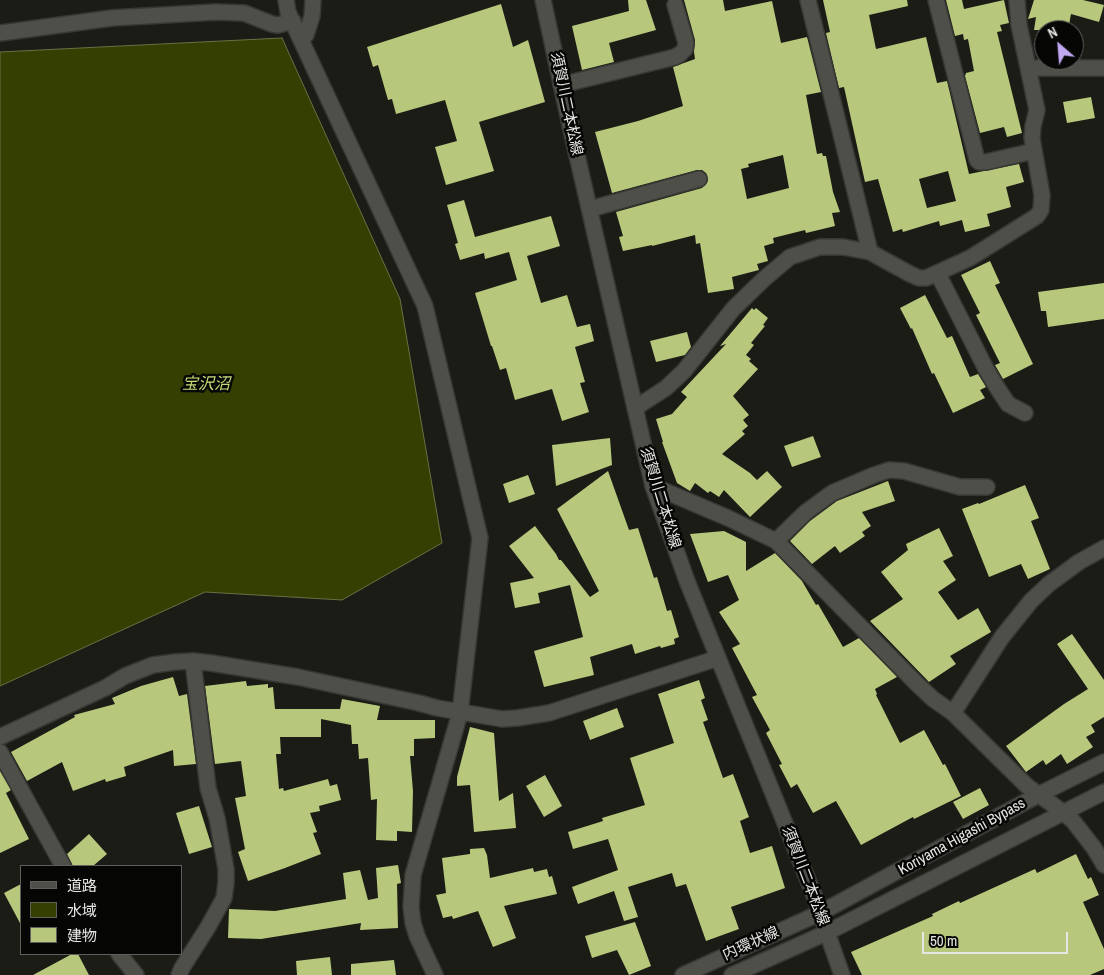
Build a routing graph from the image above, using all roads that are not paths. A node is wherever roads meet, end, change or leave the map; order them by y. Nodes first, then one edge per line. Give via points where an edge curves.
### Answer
1 (286, 0) edge
2 (313, 0) edge
3 (544, 0) edge
4 (808, 0) edge
5 (936, 0) edge
6 (1017, 0) edge
7 (675, 5) dead end
8 (293, 21) junction
9 (0, 32) edge
10 (300, 38) junction
11 (1104, 68) edge
12 (1028, 69) junction
13 (562, 85) junction
14 (1034, 151) junction
15 (699, 178) dead end
16 (590, 209) junction
17 (870, 252) junction
18 (938, 274) junction
19 (635, 408) junction
20 (1024, 413) dead end
21 (653, 486) junction
22 (987, 487) dead end
23 (776, 541) junction
24 (1104, 548) edge
25 (718, 658) junction
26 (193, 661) junction
27 (460, 713) junction
28 (954, 713) junction
29 (0, 737) edge
30 (0, 752) edge
31 (1104, 762) edge
32 (1104, 792) edge
33 (1038, 795) junction
34 (1064, 813) junction
35 (62, 865) edge
36 (1104, 865) edge
37 (820, 913) junction
38 (826, 933) junction
39 (120, 955) edge
40 (136, 975) edge
41 (179, 975) edge
42 (435, 975) edge
43 (683, 975) edge
44 (732, 975) edge
45 (842, 975) edge

1 - 8 street
2 - 10 street via 306,35
3 - 13 street, 須賀川二本松線
4 - 17 street
5 - 14 street via 977,160 986,162
6 - 12 street
7 - 13 street via 686,43 680,54
8 - 9 street via 272,24 244,13 216,12 112,18
8 - 10 street
10 - 27 street via 426,306 480,538
11 - 12 street
12 - 14 street via 1037,110 1033,126
13 - 16 street, 須賀川二本松線
14 - 18 street via 1042,195 1041,210 1037,216
15 - 16 street
16 - 19 street, 須賀川二本松線
17 - 18 street via 919,278
17 - 19 street via 827,246 790,257 733,309 684,371 666,388
18 - 20 street via 1003,397 1008,404
19 - 21 street, 須賀川二本松線
21 - 23 street
21 - 25 street, 須賀川二本松線
22 - 23 street via 960,487 904,471 888,470 832,493
23 - 28 street via 916,683
24 - 28 street via 1079,562 1031,601 1002,636
25 - 27 street via 549,713 502,719
25 - 37 street, 須賀川二本松線
26 - 27 street via 298,677
26 - 29 street via 153,665 125,676
26 - 41 street via 208,788 220,835 226,883 224,898
27 - 42 street via 413,876 413,923
28 - 33 street
30 - 35 street
31 - 33 street, Koriyama Higashi Bypass
32 - 34 street, Koriyama Higashi Bypass
33 - 34 street
33 - 37 street, Koriyama Higashi Bypass
34 - 36 street via 1084,834
34 - 38 street, Koriyama Higashi Bypass
37 - 38 street, 須賀川二本松線
37 - 43 street, 内環状線
38 - 44 street, 内環状線
38 - 45 street, 須賀川二本松線
39 - 40 street

